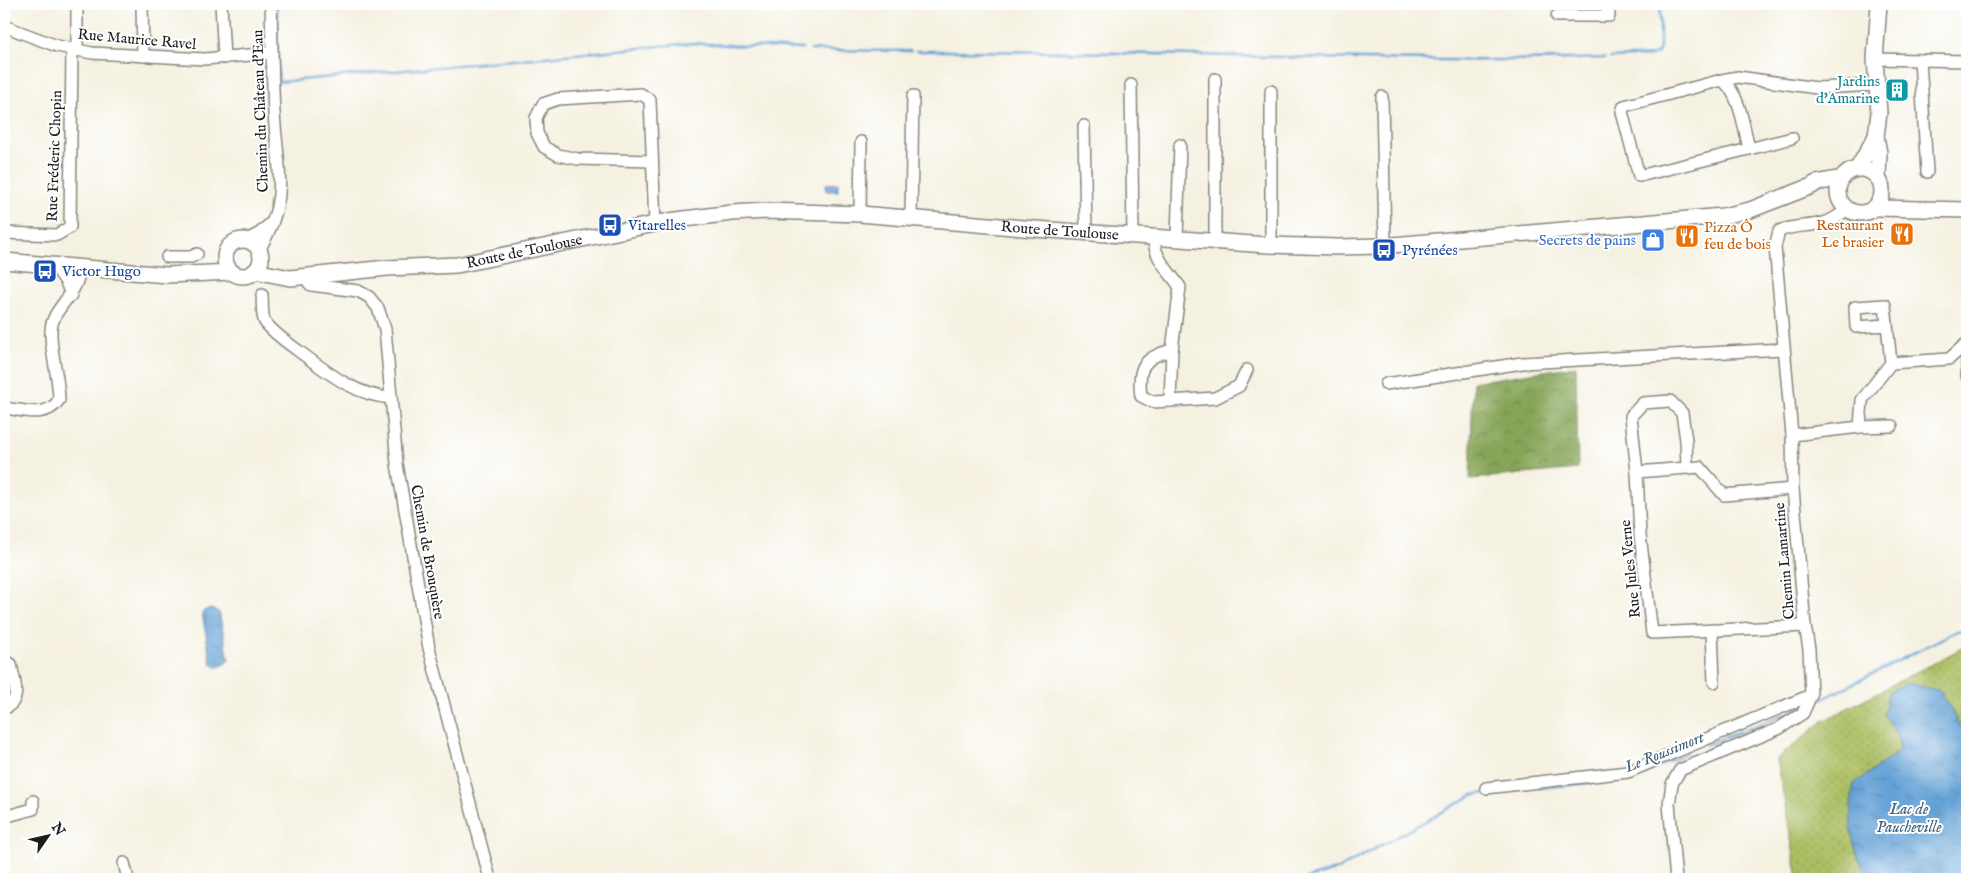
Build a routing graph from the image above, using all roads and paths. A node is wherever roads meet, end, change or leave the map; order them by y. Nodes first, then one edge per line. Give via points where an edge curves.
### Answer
1 (77, 4) edge
2 (142, 4) edge
3 (221, 4) edge
4 (271, 4) edge
5 (1608, 4) edge
6 (1879, 4) edge
7 (1557, 16) dead end
8 (4, 26) edge
9 (75, 49) junction
10 (272, 53) junction
11 (143, 56) junction
12 (224, 58) junction
13 (1875, 60) junction
14 (1920, 60) junction
15 (1967, 61) edge
16 (1748, 78) junction
17 (1215, 79) dead end
18 (1722, 80) junction
19 (1131, 85) dead end
20 (1877, 85) junction
21 (1271, 91) dead end
22 (1735, 94) junction
23 (913, 96) dead end
24 (1382, 97) dead end
25 (1084, 126) dead end
26 (1876, 136) junction
27 (1792, 138) dead end
28 (861, 142) dead end
29 (1180, 145) dead end
30 (1749, 149) junction
31 (652, 161) junction
32 (1858, 168) junction
33 (1927, 172) dead end
34 (1878, 177) junction
35 (1842, 178) junction
36 (1812, 186) junction
37 (1838, 193) junction
38 (1883, 194) junction
39 (1876, 208) junction
40 (1910, 208) junction
41 (1847, 209) junction
42 (1967, 210) edge
43 (860, 214) junction
44 (912, 218) junction
45 (655, 224) junction
46 (1086, 232) junction
47 (4, 233) edge
48 (1133, 235) junction
49 (1154, 237) junction
50 (1177, 238) junction
51 (1215, 241) junction
52 (1271, 245) junction
53 (1384, 245) junction
54 (197, 254) dead end
55 (255, 255) junction
56 (225, 256) junction
57 (166, 257) dead end
58 (4, 261) edge
59 (54, 266) junction
60 (79, 268) junction
61 (232, 272) junction
62 (182, 273) junction
63 (308, 276) junction
64 (71, 295) junction
65 (262, 295) dead end
66 (1887, 325) dead end
67 (1967, 343) edge
68 (1783, 349) junction
69 (1172, 350) junction
70 (1967, 353) edge
71 (1891, 363) junction
72 (1247, 370) dead end
73 (1967, 376) edge
74 (1386, 384) dead end
75 (391, 398) junction
76 (1170, 401) junction
77 (4, 408) edge
78 (1892, 426) dead end
79 (1860, 427) junction
80 (1792, 435) junction
81 (1687, 467) junction
82 (1638, 472) junction
83 (1793, 490) junction
84 (1805, 626) junction
85 (1712, 631) junction
86 (4, 661) edge
87 (1714, 682) dead end
88 (1811, 696) junction
89 (4, 709) edge
90 (1486, 788) dead end
91 (33, 801) dead end
92 (4, 817) edge
93 (124, 863) dead end
94 (128, 879) edge
95 (490, 879) edge
96 (1676, 879) edge

1 - 9 street
2 - 11 street
3 - 12 street
4 - 10 street, Chemin du Château d'Eau
5 - 7 street via 1609,16
6 - 13 main road
8 - 9 street, Rue Maurice Ravel via 57,46
9 - 11 street, Rue Maurice Ravel
9 - 47 street, Rue Fréderic Chopin via 70,227 57,235
10 - 12 street, Rue Maurice Ravel
10 - 55 street, Chemin du Château d'Eau via 281,185 275,217
11 - 12 street, Rue Maurice Ravel
13 - 14 street
13 - 20 main road
14 - 15 street
14 - 33 street
16 - 18 street
16 - 20 street via 1817,88
16 - 22 street via 1737,87
17 - 51 street
18 - 22 street
18 - 30 street via 1624,106 1622,112 1640,176
19 - 48 street
20 - 26 main road via 1879,113
21 - 52 street
22 - 30 street
23 - 44 street
24 - 53 street
25 - 46 street
26 - 32 main road
26 - 34 main road
27 - 30 street
28 - 43 street
29 - 50 street
31 - 31 street via 578,159 558,155 544,147 537,133 536,118 543,104 558,99 641,94 650,100
31 - 45 street
32 - 34 main road
32 - 35 main road
34 - 38 main road
35 - 36 main road, Route de Toulouse
35 - 37 main road
36 - 37 main road via 1831,194
36 - 53 main road, Route de Toulouse via 1750,210 1723,216
37 - 41 main road
38 - 39 main road
38 - 40 main road
39 - 40 main road
39 - 41 main road via 1858,214
40 - 42 main road
41 - 68 street, Chemin Lamartine via 1822,224 1789,227 1779,232 1775,247
43 - 44 main road, Route de Toulouse
43 - 45 main road, Route de Toulouse via 767,211
44 - 46 main road, Route de Toulouse
45 - 63 main road, Route de Toulouse via 457,265
46 - 48 main road, Route de Toulouse
48 - 49 main road, Route de Toulouse
49 - 50 main road, Route de Toulouse
49 - 69 street via 1157,257 1180,287
50 - 51 main road, Route de Toulouse
51 - 52 main road, Route de Toulouse
52 - 53 main road, Route de Toulouse
54 - 57 street
55 - 56 main road via 237,241
55 - 61 main road via 251,274
55 - 63 main road, Route de Toulouse via 290,278
56 - 61 main road
56 - 62 main road via 220,261
58 - 59 main road
59 - 60 main road
59 - 64 street
60 - 62 main road via 167,275
60 - 64 street
61 - 62 main road
63 - 75 street, Chemin de Brouquère via 311,284 358,290 378,308 385,329
64 - 77 street via 54,317 51,330 59,400 54,407 42,413
65 - 75 street via 264,320 277,335 349,385 374,396
66 - 71 street
67 - 71 street via 1949,359
68 - 74 street via 1522,363
68 - 80 street, Chemin Lamartine
69 - 76 street
69 - 76 street via 1159,353 1146,362 1139,380 1141,396 1152,402
70 - 73 street
71 - 79 street via 1862,400
72 - 76 street via 1239,386 1215,398
75 - 95 street, Chemin de Brouquère via 398,464 429,648
78 - 79 street
79 - 80 street
80 - 83 street, Chemin Lamartine
81 - 82 street
81 - 82 street via 1682,413 1670,401 1644,403 1631,416
81 - 83 street via 1700,467 1724,495
82 - 85 street, Rue Jules Verne via 1640,535 1652,633
83 - 84 street, Chemin Lamartine
84 - 85 street, Rue Jules Verne
84 - 88 street, Chemin Lamartine
85 - 87 street
86 - 89 street via 11,664 16,697 12,705
88 - 90 street via 1628,772
88 - 96 street, Chemin Lamartine via 1804,713 1778,729 1680,770 1672,784 1669,804
91 - 92 street via 34,809
93 - 94 street

